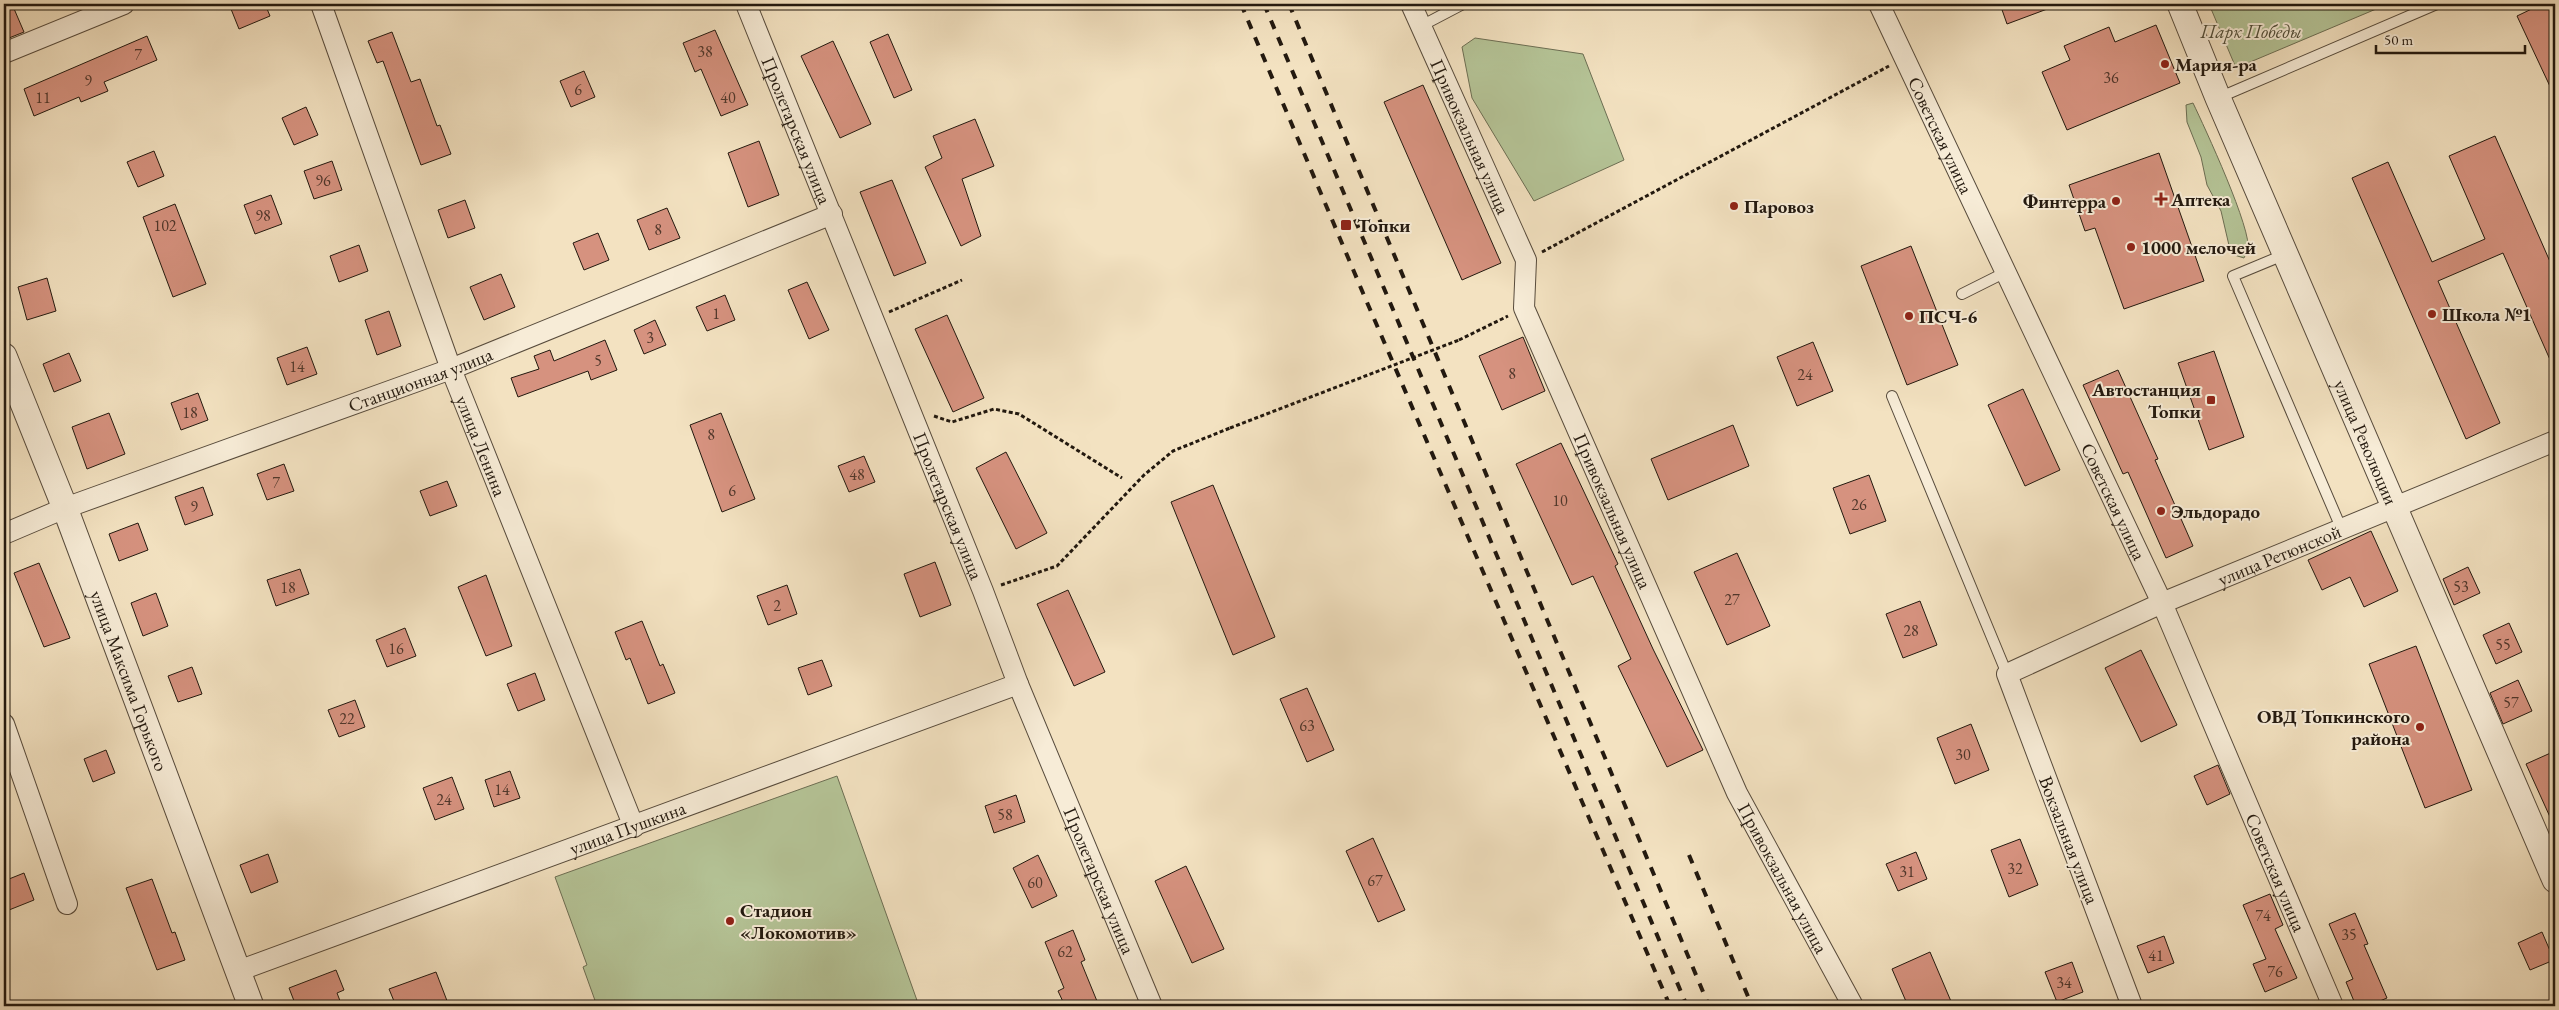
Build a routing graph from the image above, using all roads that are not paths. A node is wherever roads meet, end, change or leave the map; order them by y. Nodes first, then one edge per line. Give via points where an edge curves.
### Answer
1 (124, 4) edge
2 (321, 4) edge
3 (746, 4) edge
4 (1411, 4) edge
5 (1463, 4) edge
6 (1879, 4) edge
7 (2180, 4) edge
8 (2437, 4) edge
9 (1421, 26) junction
10 (4, 53) edge
11 (2218, 98) junction
12 (832, 214) junction
13 (2286, 254) junction
14 (2006, 272) junction
15 (1962, 294) dead end
16 (4, 356) edge
17 (452, 369) junction
18 (1892, 396) dead end
19 (2555, 441) edge
20 (65, 508) junction
21 (2397, 508) junction
22 (2342, 530) junction
23 (4, 534) edge
24 (2162, 603) junction
25 (2007, 674) junction
26 (1018, 684) junction
27 (4, 724) edge
28 (634, 827) junction
29 (2555, 880) edge
30 (67, 904) dead end
31 (238, 971) junction
32 (251, 1006) edge
33 (1152, 1006) edge
34 (1853, 1006) edge
35 (2132, 1006) edge
36 (2333, 1006) edge

1 - 10 street
2 - 17 street, улица Ленина
3 - 12 street, Пролетарская улица
4 - 9 street, Привокзальная улица
5 - 9 lane
6 - 14 street, Советская улица
7 - 11 street, улица Революции
8 - 11 lane
9 - 34 street, Привокзальная улица via 1526,260 1524,308 1738,793
11 - 13 street, улица Революции
12 - 17 street, Станционная улица
12 - 26 street, Пролетарская улица via 984,591
13 - 21 street, улица Революции
13 - 22 lane via 2233,276
14 - 15 lane
14 - 24 street, Советская улица
16 - 20 street, улица Максима Горького
17 - 20 street, Станционная улица
17 - 28 street, улица Ленина
18 - 25 lane
19 - 21 street, улица Ретюнской
20 - 23 street, Станционная улица
20 - 31 street, улица Максима Горького
21 - 22 street, улица Ретюнской
21 - 29 street, улица Революции
22 - 24 street, улица Ретюнской
24 - 25 street, улица Ретюнской
24 - 36 street, Советская улица
25 - 35 street, Вокзальная улица
26 - 28 street, улица Пушкина
26 - 33 street, Пролетарская улица
27 - 30 street
28 - 31 street, улица Пушкина
31 - 32 street, улица Максима Горького

